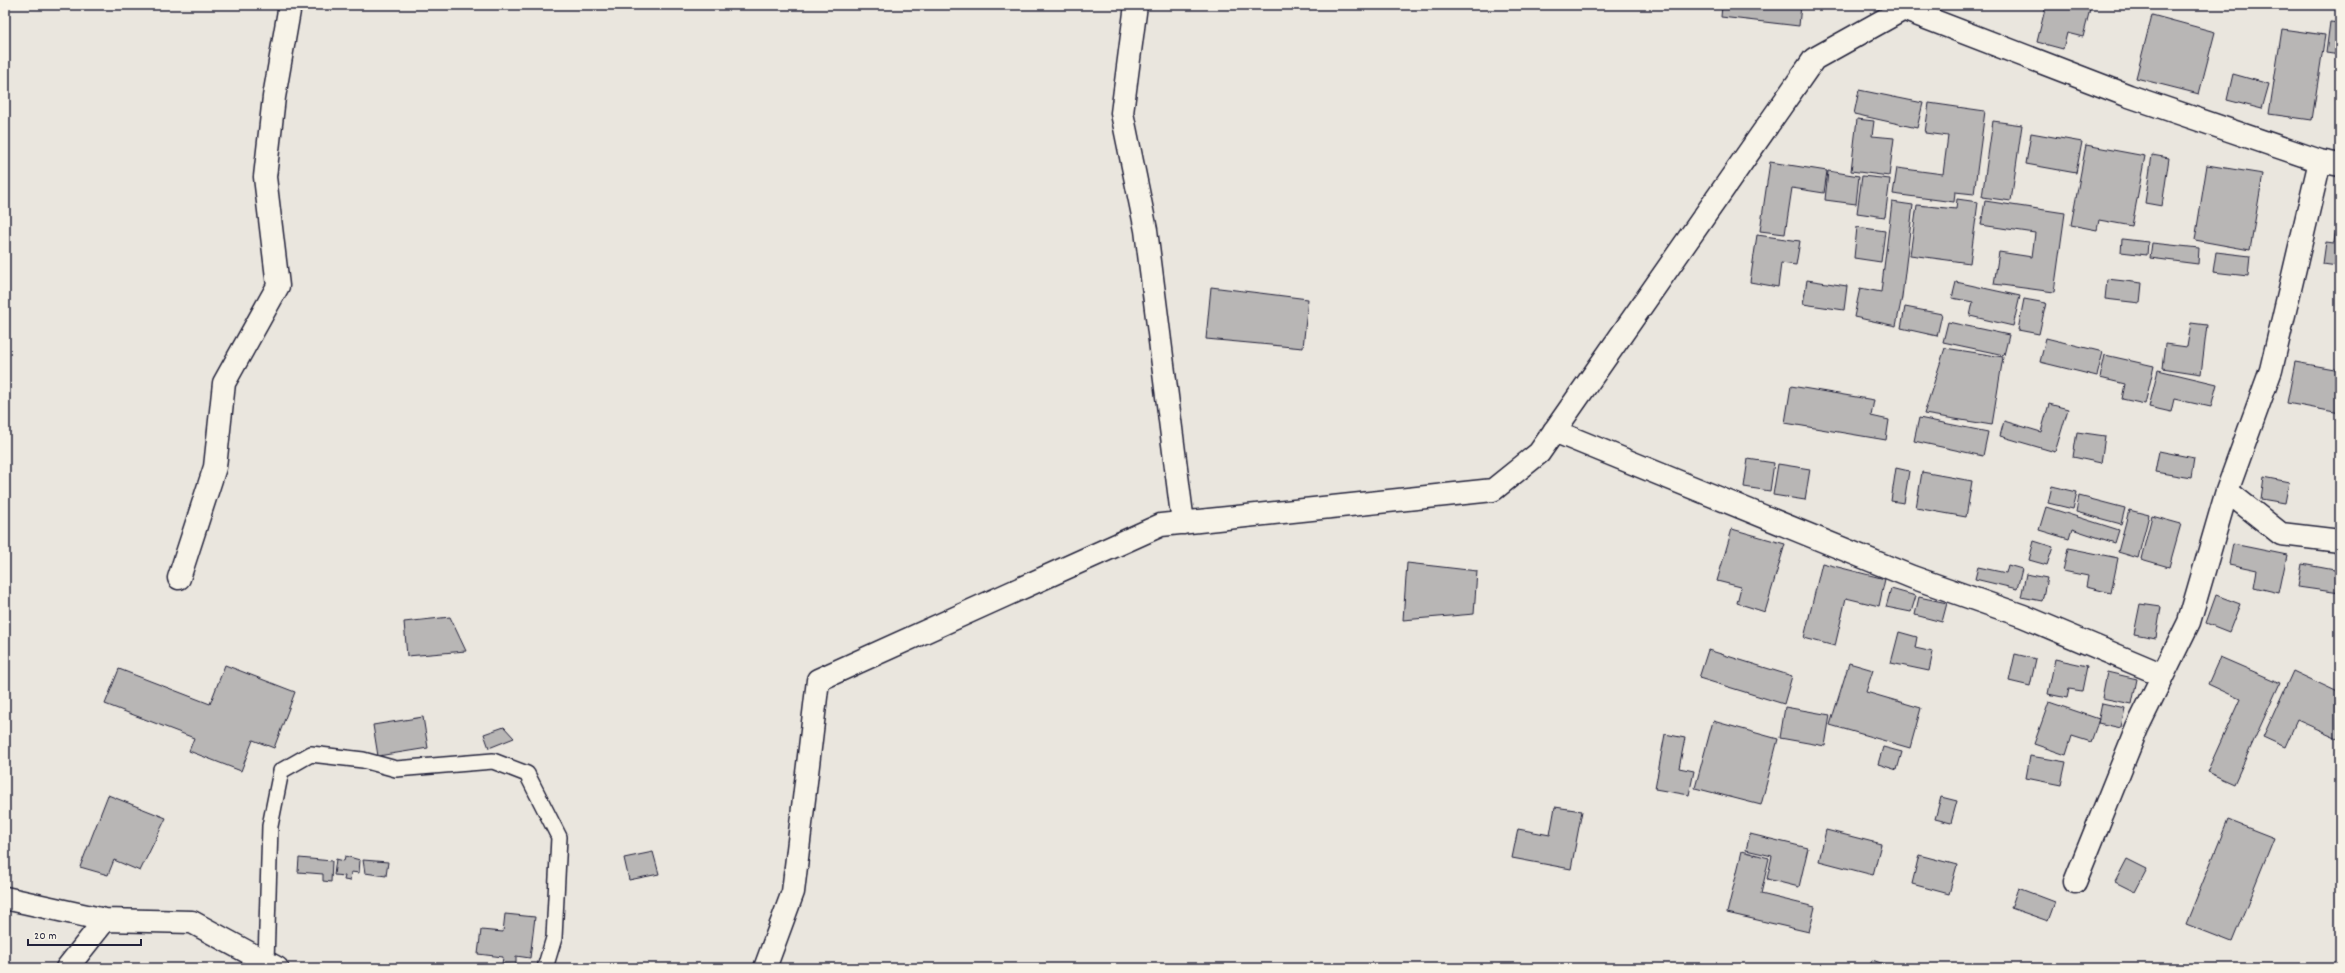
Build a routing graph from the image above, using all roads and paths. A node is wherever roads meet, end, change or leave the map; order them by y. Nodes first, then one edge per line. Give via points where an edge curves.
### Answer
1 (290, 5) edge
2 (1136, 5) edge
3 (1905, 6) edge
4 (2330, 163) edge
5 (1554, 431) junction
6 (2227, 491) junction
7 (1184, 523) junction
8 (2340, 541) edge
9 (179, 578) dead end
10 (2163, 675) junction
11 (2075, 882) dead end
12 (5, 898) edge
13 (105, 920) junction
14 (272, 965) edge
15 (67, 968) edge
16 (545, 968) edge
17 (765, 968) edge

1 - 9 street via 274,97 265,177 278,286 224,383 215,467
2 - 7 street via 1122,113 1146,230
3 - 4 street via 2129,96
3 - 5 street via 1814,59
4 - 6 street via 2271,370
5 - 7 street via 1539,453 1493,490
5 - 10 street via 1897,571 2023,616
6 - 8 street via 2281,534
6 - 10 street via 2189,622
7 - 17 street via 1161,526 818,680 794,892
10 - 11 street via 2136,728
12 - 13 street
13 - 14 street via 192,922
13 - 15 street
14 - 16 lane via 270,826 281,771 311,754 363,760 396,769 493,761 527,774 559,837 554,938

